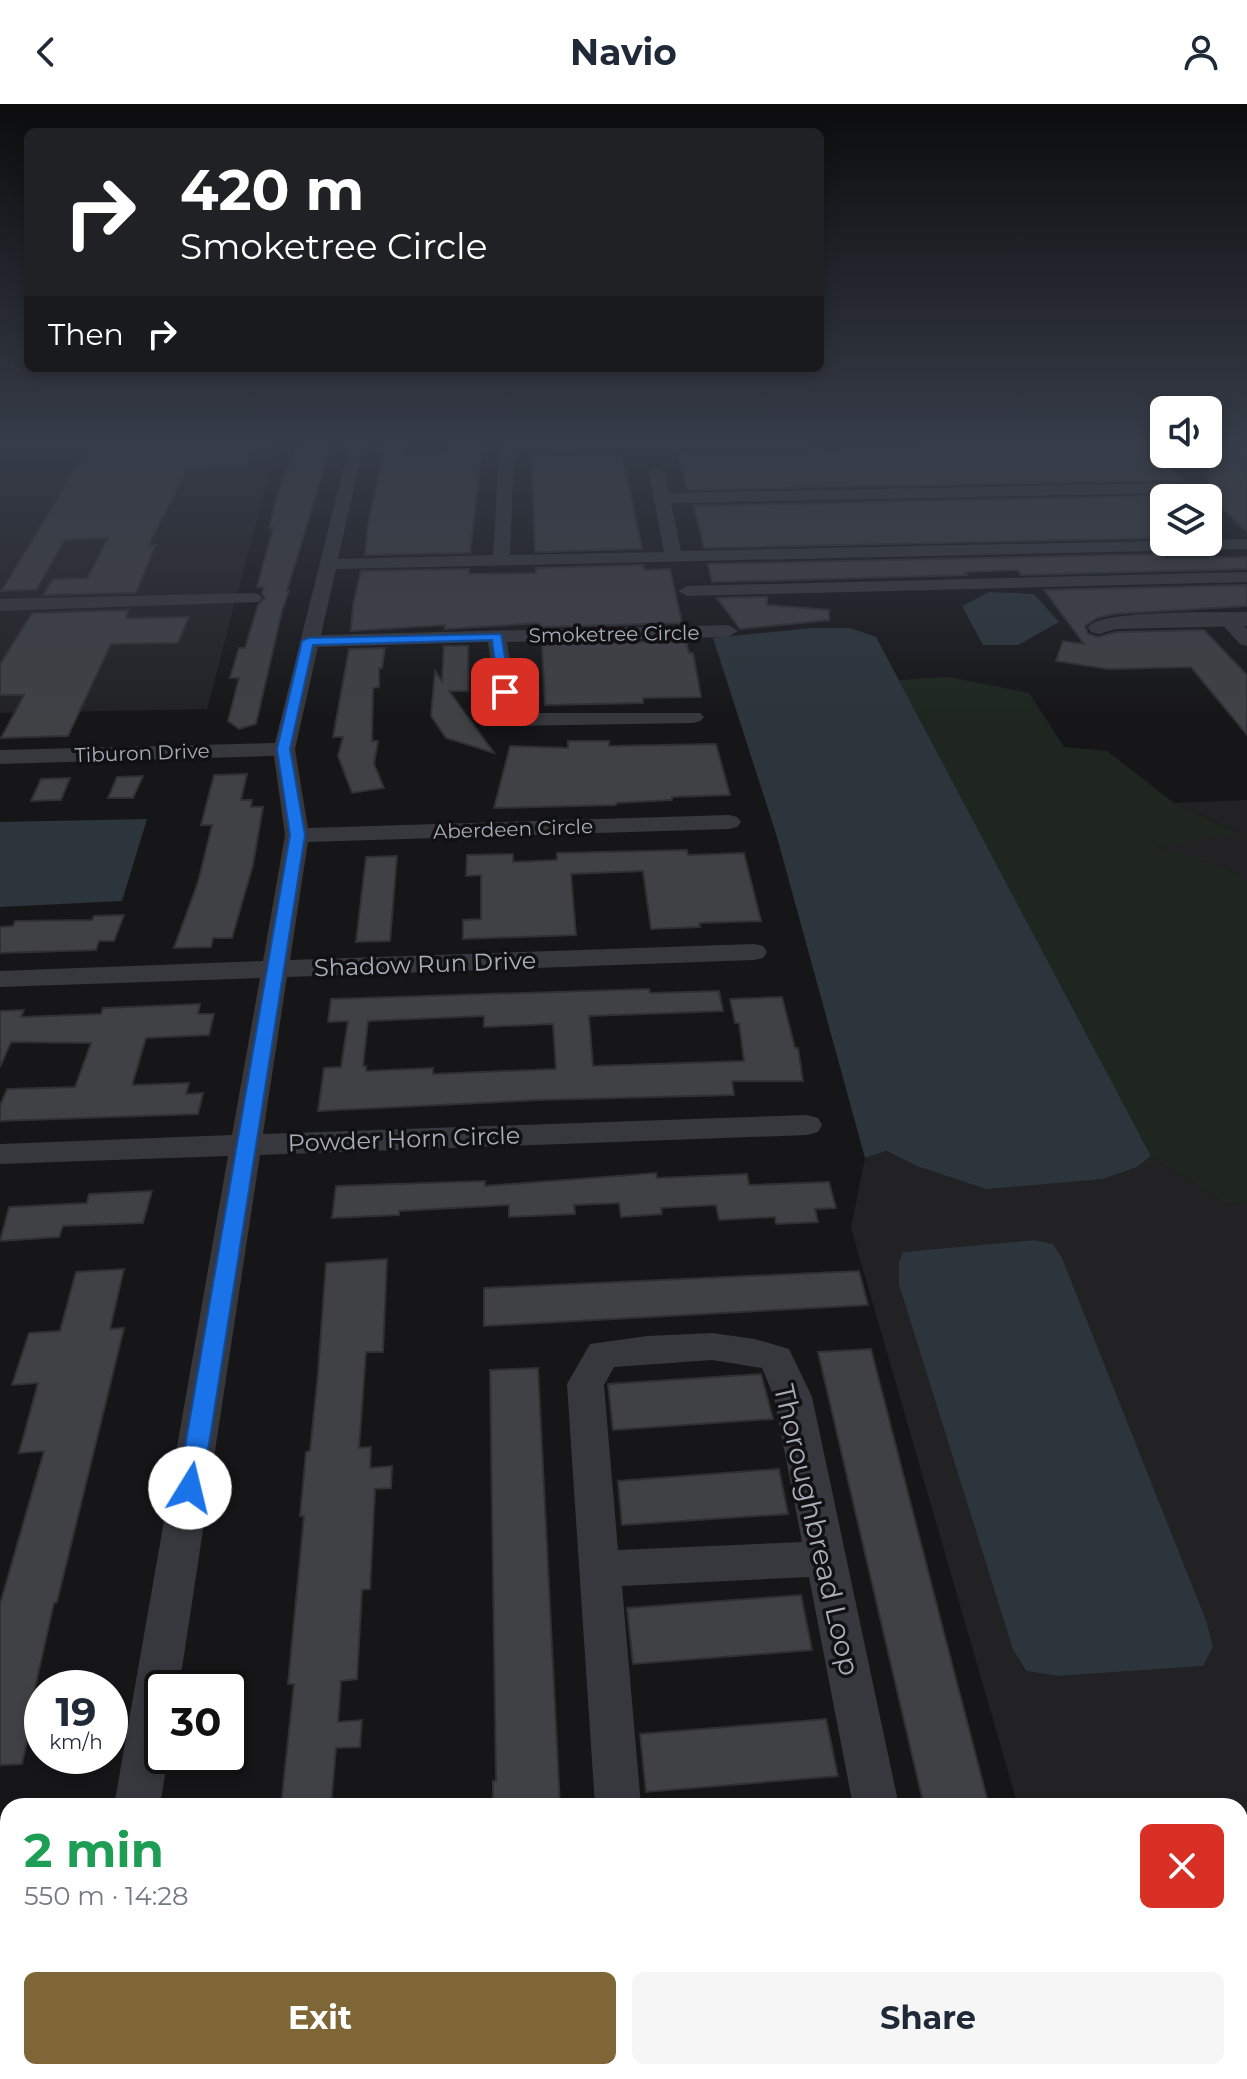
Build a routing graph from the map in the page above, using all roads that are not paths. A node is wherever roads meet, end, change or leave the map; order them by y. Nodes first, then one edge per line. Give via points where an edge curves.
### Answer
1 (336, 534) edge
2 (502, 534) edge
3 (668, 534) edge
4 (1222, 540) edge
5 (1226, 544) junction
6 (1247, 544) edge
7 (673, 556) junction
8 (501, 560) junction
9 (329, 564) junction
10 (1247, 577) edge
11 (687, 591) dead end
12 (253, 598) dead end
13 (0, 605) edge
14 (1237, 619) edge
15 (1099, 627) dead end
16 (728, 631) dead end
17 (497, 637) junction
18 (1247, 640) edge
19 (308, 641) junction
20 (693, 717) dead end
21 (284, 749) junction
22 (0, 757) edge
23 (729, 822) dead end
24 (297, 835) junction
25 (754, 952) dead end
26 (274, 969) junction
27 (0, 979) edge
28 (807, 1125) dead end
29 (247, 1145) junction
30 (0, 1154) edge
31 (825, 1559) junction
32 (599, 1569) junction
33 (138, 1798) edge
34 (617, 1798) edge
35 (874, 1798) edge

1 - 9 street
2 - 8 street
3 - 7 street
4 - 5 street
5 - 6 street
5 - 7 street
7 - 8 street
8 - 9 street
9 - 19 street
10 - 11 street
12 - 13 street
14 - 15 street via 1113,622
14 - 18 street
16 - 17 street, Smoketree Circle
17 - 19 street, Smoketree Circle
17 - 20 street via 509,720
19 - 21 street
21 - 22 street, Tiburon Drive
21 - 24 street
23 - 24 street, Aberdeen Circle
24 - 26 street
25 - 26 street, Shadow Run Drive
26 - 27 street, Shadow Run Drive
26 - 29 street
28 - 29 street, Powder Horn Circle
29 - 30 street, Powder Horn Circle
29 - 33 street
31 - 32 street
31 - 32 street, Thoroughbread Loop via 793,1397 776,1359 747,1348 682,1346 603,1354 585,1384
31 - 35 street, Thoroughbread Loop
32 - 34 street, Thoroughbread Loop

